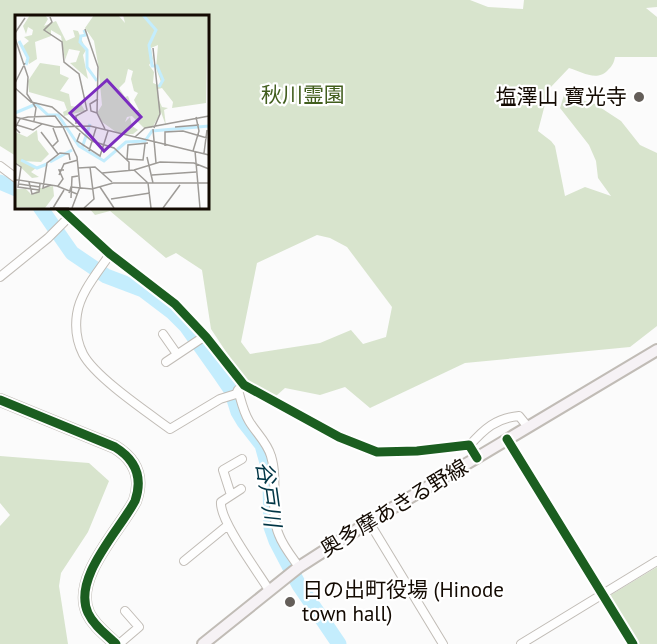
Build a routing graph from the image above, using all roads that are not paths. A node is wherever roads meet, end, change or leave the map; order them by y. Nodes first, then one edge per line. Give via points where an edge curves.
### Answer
1 (0, 166) edge
2 (15, 177) edge
3 (59, 208) edge
4 (69, 217) junction
5 (110, 254) junction
6 (0, 277) edge
7 (163, 334) dead end
8 (202, 338) junction
9 (657, 350) edge
10 (177, 354) junction
11 (166, 362) dead end
12 (241, 387) junction
13 (0, 400) edge
14 (528, 427) junction
15 (507, 439) junction
16 (470, 446) junction
17 (477, 458) junction
18 (242, 459) dead end
19 (241, 489) dead end
20 (231, 495) junction
21 (369, 522) junction
22 (228, 525) junction
23 (184, 561) dead end
24 (657, 561) edge
25 (299, 567) junction
26 (269, 590) junction
27 (602, 594) junction
28 (125, 610) dead end
29 (117, 644) edge
30 (203, 644) edge
31 (443, 644) edge
32 (521, 644) edge
33 (633, 644) edge

1 - 2 street
3 - 4 street
4 - 5 street
4 - 6 street
5 - 8 street via 176,304
5 - 12 street via 77,313 76,334 93,369 170,429 220,399 236,394
7 - 10 street
8 - 10 street
8 - 12 street
9 - 14 main road, 奥多摩あきる野線
10 - 11 street
12 - 16 street via 377,452
12 - 25 street via 248,420 271,456 279,535
13 - 29 main road via 115,447 126,454 138,471 135,501 90,571 84,594 88,613
14 - 15 main road, 奥多摩あきる野線
14 - 16 street via 519,416 506,417 487,428
15 - 17 main road, 奥多摩あきる野線
15 - 27 street
16 - 17 street
17 - 21 main road, 奥多摩あきる野線
18 - 20 street via 223,470
19 - 20 street
20 - 22 street via 221,502 220,508
21 - 25 main road, 奥多摩あきる野線
21 - 31 street
22 - 23 street
22 - 26 street
24 - 27 street
25 - 26 main road, 奥多摩あきる野線
26 - 30 main road, 奥多摩あきる野線
27 - 32 street
27 - 33 street
28 - 29 street via 139,627

